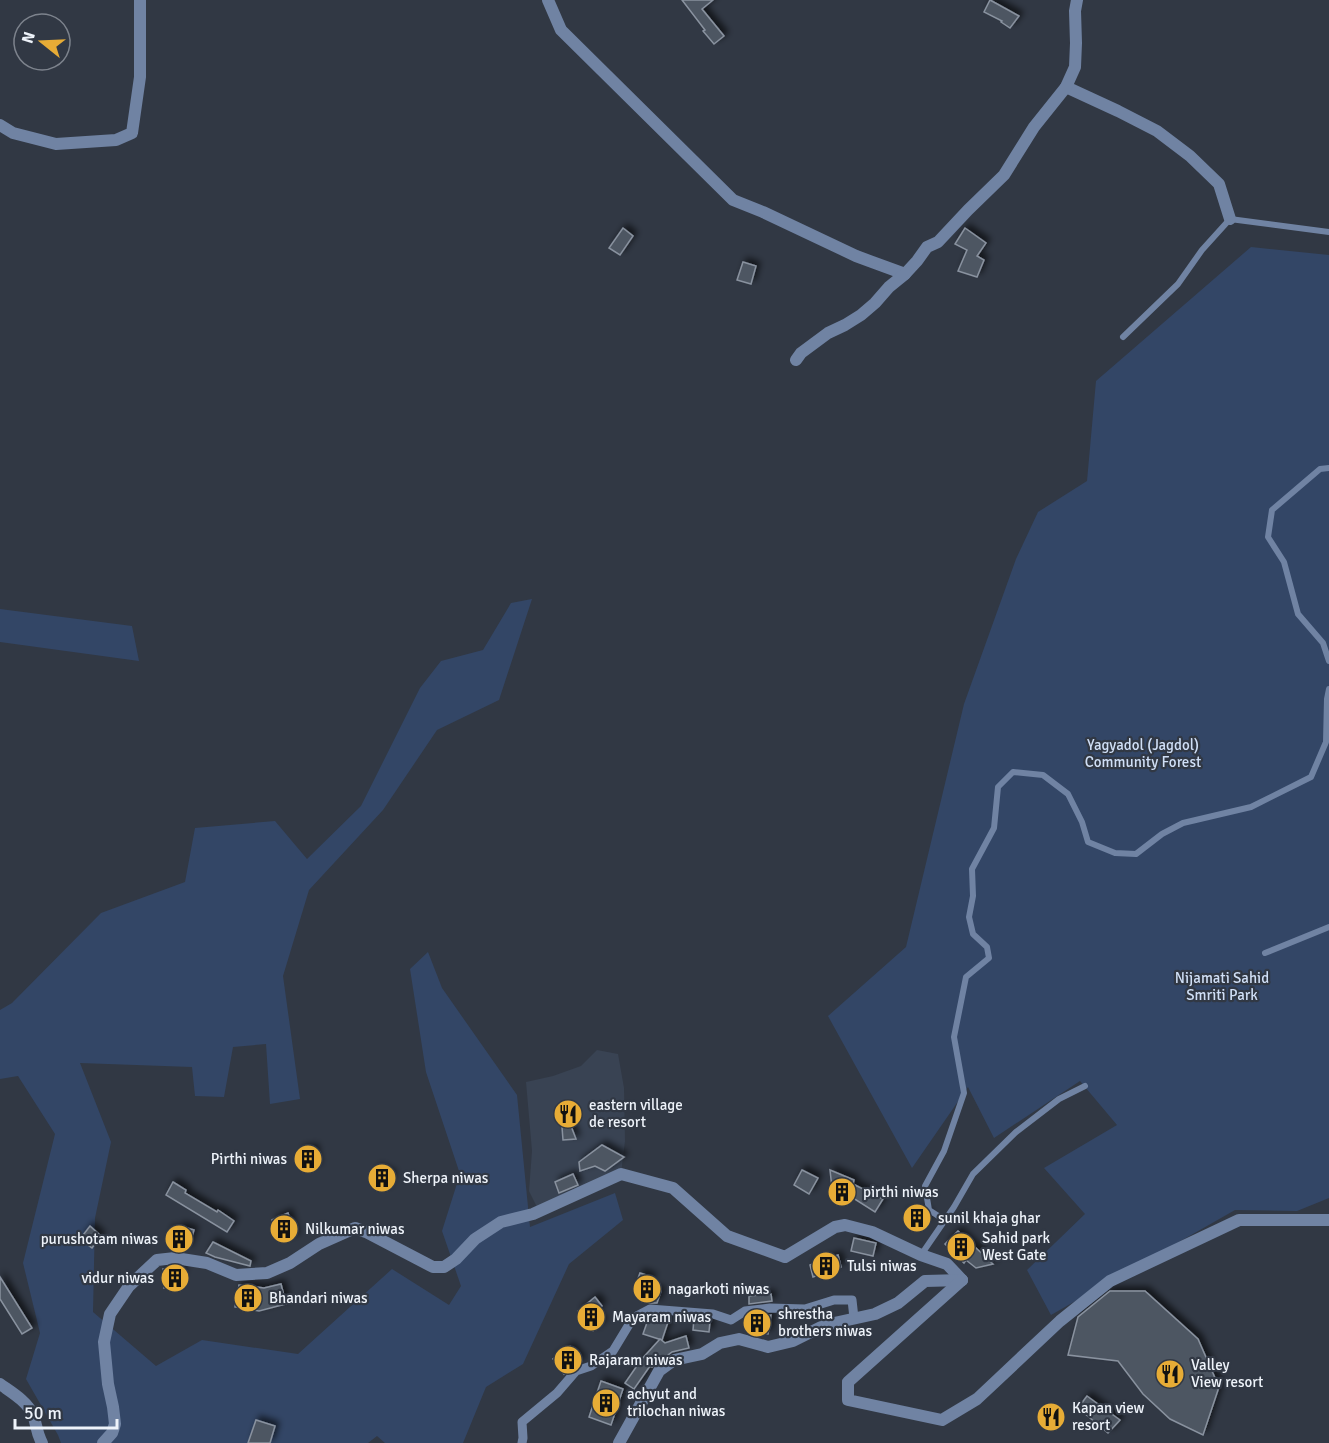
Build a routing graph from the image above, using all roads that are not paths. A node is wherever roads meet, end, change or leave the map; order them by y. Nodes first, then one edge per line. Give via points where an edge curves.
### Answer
1 (140, 0) edge
2 (548, 0) edge
3 (1077, 0) edge
4 (1066, 87) junction
5 (0, 125) edge
6 (1230, 219) junction
7 (1329, 232) edge
8 (905, 274) junction
9 (1123, 337) dead end
10 (796, 360) dead end
11 (1329, 468) edge
12 (1329, 661) edge
13 (1329, 688) edge
14 (1329, 927) edge
15 (1265, 953) dead end
16 (1085, 1086) dead end
17 (1329, 1220) edge
18 (946, 1221) junction
19 (921, 1255) junction
20 (962, 1280) junction
21 (854, 1318) junction
22 (0, 1384) edge
23 (42, 1443) edge
24 (103, 1443) edge
25 (522, 1443) edge
26 (619, 1443) edge

1 - 5 street via 140,77 132,133 116,140 56,144 13,133
2 - 8 street via 561,30 733,200
3 - 4 street via 1075,67
4 - 6 street via 1157,131 1190,156 1219,184
4 - 8 street via 1034,127 1004,175 938,242 927,247
6 - 7 lane
6 - 9 lane via 1178,284
8 - 10 street via 861,315 828,333
11 - 12 lane via 1320,469 1272,510 1268,537 1284,562 1298,614 1323,643
13 - 18 lane via 1326,742 1311,777 1251,807 1183,823 1136,854 1115,853 1088,842 1068,794 1043,775 1013,772 998,787 994,828 972,869 969,917 973,934 987,947 989,958 966,977 954,1037 964,1093 944,1151 925,1186 929,1210
14 - 15 lane
16 - 18 lane via 1059,1099 1009,1139 973,1174
17 - 20 street via 1239,1220 1110,1281 1060,1321 977,1399 942,1420 848,1400 848,1382
18 - 19 lane
19 - 20 street via 947,1264
19 - 24 street via 872,1232 845,1225 784,1257 727,1236 673,1188 621,1174 532,1214 501,1222 444,1267 433,1268 355,1228 267,1273 236,1275 207,1263 175,1258 157,1260 129,1286 110,1314 104,1342 115,1424
20 - 21 street via 925,1281 898,1304
21 - 25 street via 852,1300 834,1300 805,1309 745,1311 731,1320 713,1314 650,1309 633,1318 612,1351 576,1371 522,1422
21 - 26 street via 768,1347 739,1339 674,1360 659,1371
22 - 23 street via 32,1413

